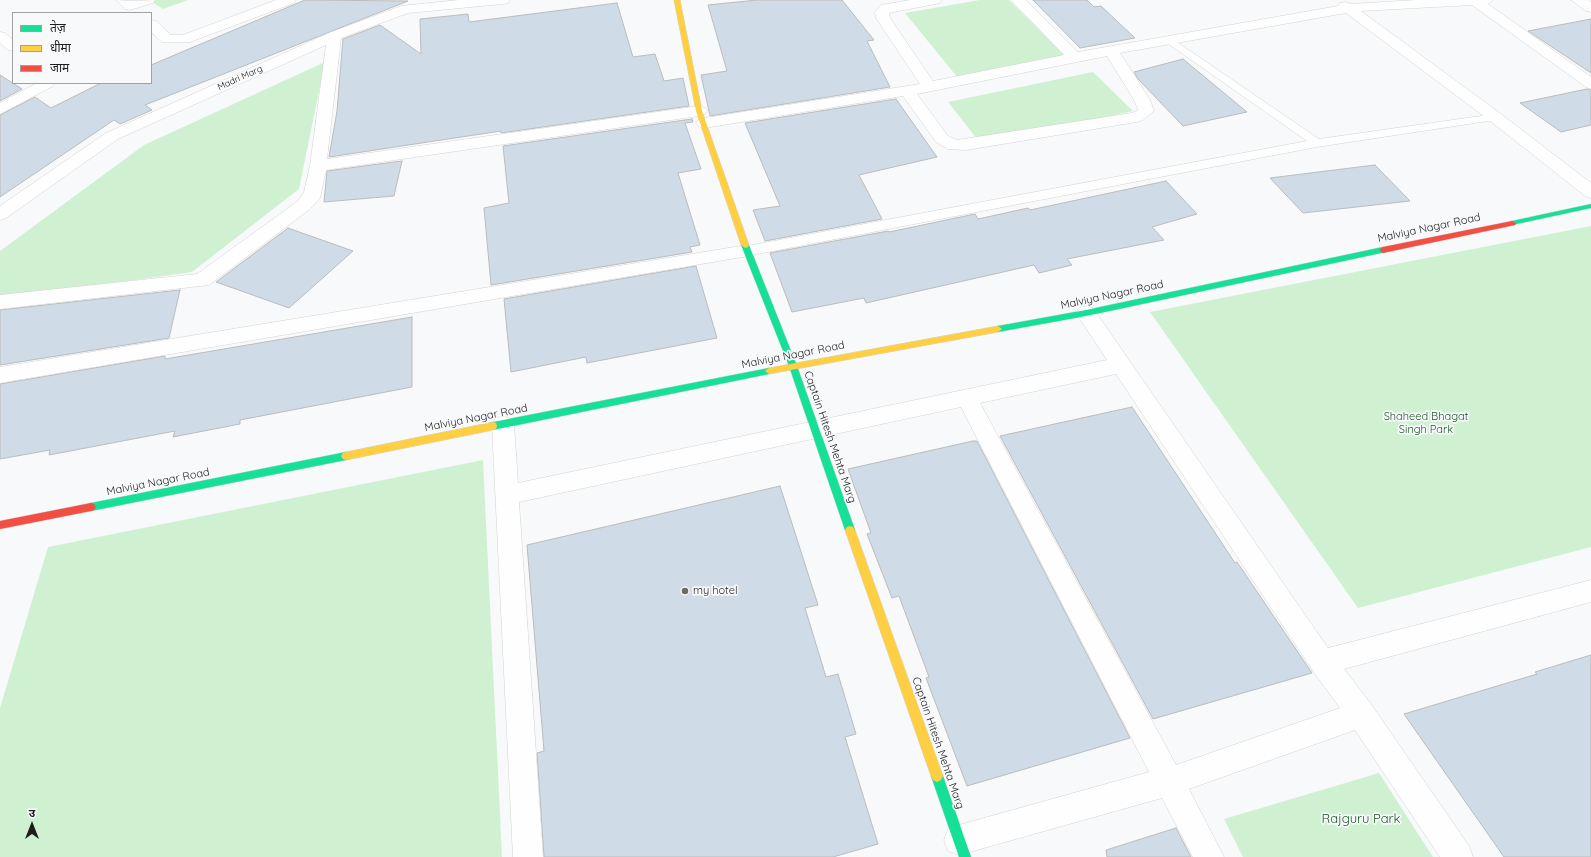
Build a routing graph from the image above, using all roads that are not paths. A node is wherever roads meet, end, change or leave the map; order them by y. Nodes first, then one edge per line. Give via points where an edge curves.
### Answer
1 (148, 0) edge
2 (289, 0) edge
3 (503, 0) edge
4 (677, 0) edge
5 (935, 0) edge
6 (1018, 0) edge
7 (1334, 0) edge
8 (1578, 0) edge
9 (1481, 1) edge
10 (400, 4) edge
11 (130, 6) edge
12 (1350, 8) junction
13 (1591, 8) edge
14 (152, 25) edge
15 (0, 36) edge
16 (334, 36) junction
17 (167, 39) junction
18 (1171, 40) junction
19 (152, 45) edge
20 (12, 47) edge
21 (1111, 51) junction
22 (1075, 57) junction
23 (46, 84) edge
24 (1591, 84) edge
25 (928, 85) junction
26 (907, 91) junction
27 (0, 109) edge
28 (702, 117) junction
29 (1495, 117) junction
30 (1317, 143) junction
31 (318, 166) junction
32 (1591, 192) edge
33 (1591, 206) edge
34 (0, 214) edge
35 (747, 251) junction
36 (0, 302) edge
37 (1086, 313) junction
38 (1121, 365) junction
39 (793, 366) junction
40 (0, 375) edge
41 (967, 398) junction
42 (503, 425) junction
43 (815, 430) junction
44 (508, 495) junction
45 (0, 525) edge
46 (1591, 591) edge
47 (1322, 662) junction
48 (1361, 714) junction
49 (1170, 781) junction
50 (962, 848) edge
51 (528, 857) edge
52 (1209, 857) edge
53 (1458, 857) edge

1 - 11 street
2 - 17 street via 186,39
3 - 10 street, Madri Marg
4 - 28 street, Captain Hitesh Mehta Marg
5 - 25 street via 886,8 882,12 883,18
6 - 22 street
7 - 12 street
8 - 13 street
9 - 12 street
9 - 24 street
10 - 16 street, Madri Marg
12 - 18 street
12 - 29 street
14 - 17 street
15 - 20 street
16 - 31 street
16 - 34 street, Madri Marg via 112,136
17 - 19 street
18 - 21 street
18 - 30 lane
21 - 22 street
21 - 26 street via 1142,100 1146,111 1137,117 954,145 942,139
22 - 25 street
23 - 27 street
25 - 26 street
26 - 28 street
28 - 31 street
28 - 35 street, Captain Hitesh Mehta Marg
29 - 30 lane
29 - 32 street
30 - 35 lane
31 - 36 street via 311,198 202,280
33 - 37 street, Malviya Nagar Road
35 - 39 street, Captain Hitesh Mehta Marg
35 - 40 street
37 - 38 street
37 - 39 street, Malviya Nagar Road
38 - 41 street
38 - 47 street
39 - 42 street, Malviya Nagar Road
39 - 43 street, Captain Hitesh Mehta Marg
41 - 43 street
41 - 49 street
42 - 44 street
42 - 45 street, Malviya Nagar Road
43 - 44 street
43 - 50 street, Captain Hitesh Mehta Marg
44 - 51 street
46 - 47 street
47 - 48 street
48 - 49 street
48 - 53 street
49 - 50 street
49 - 52 street

